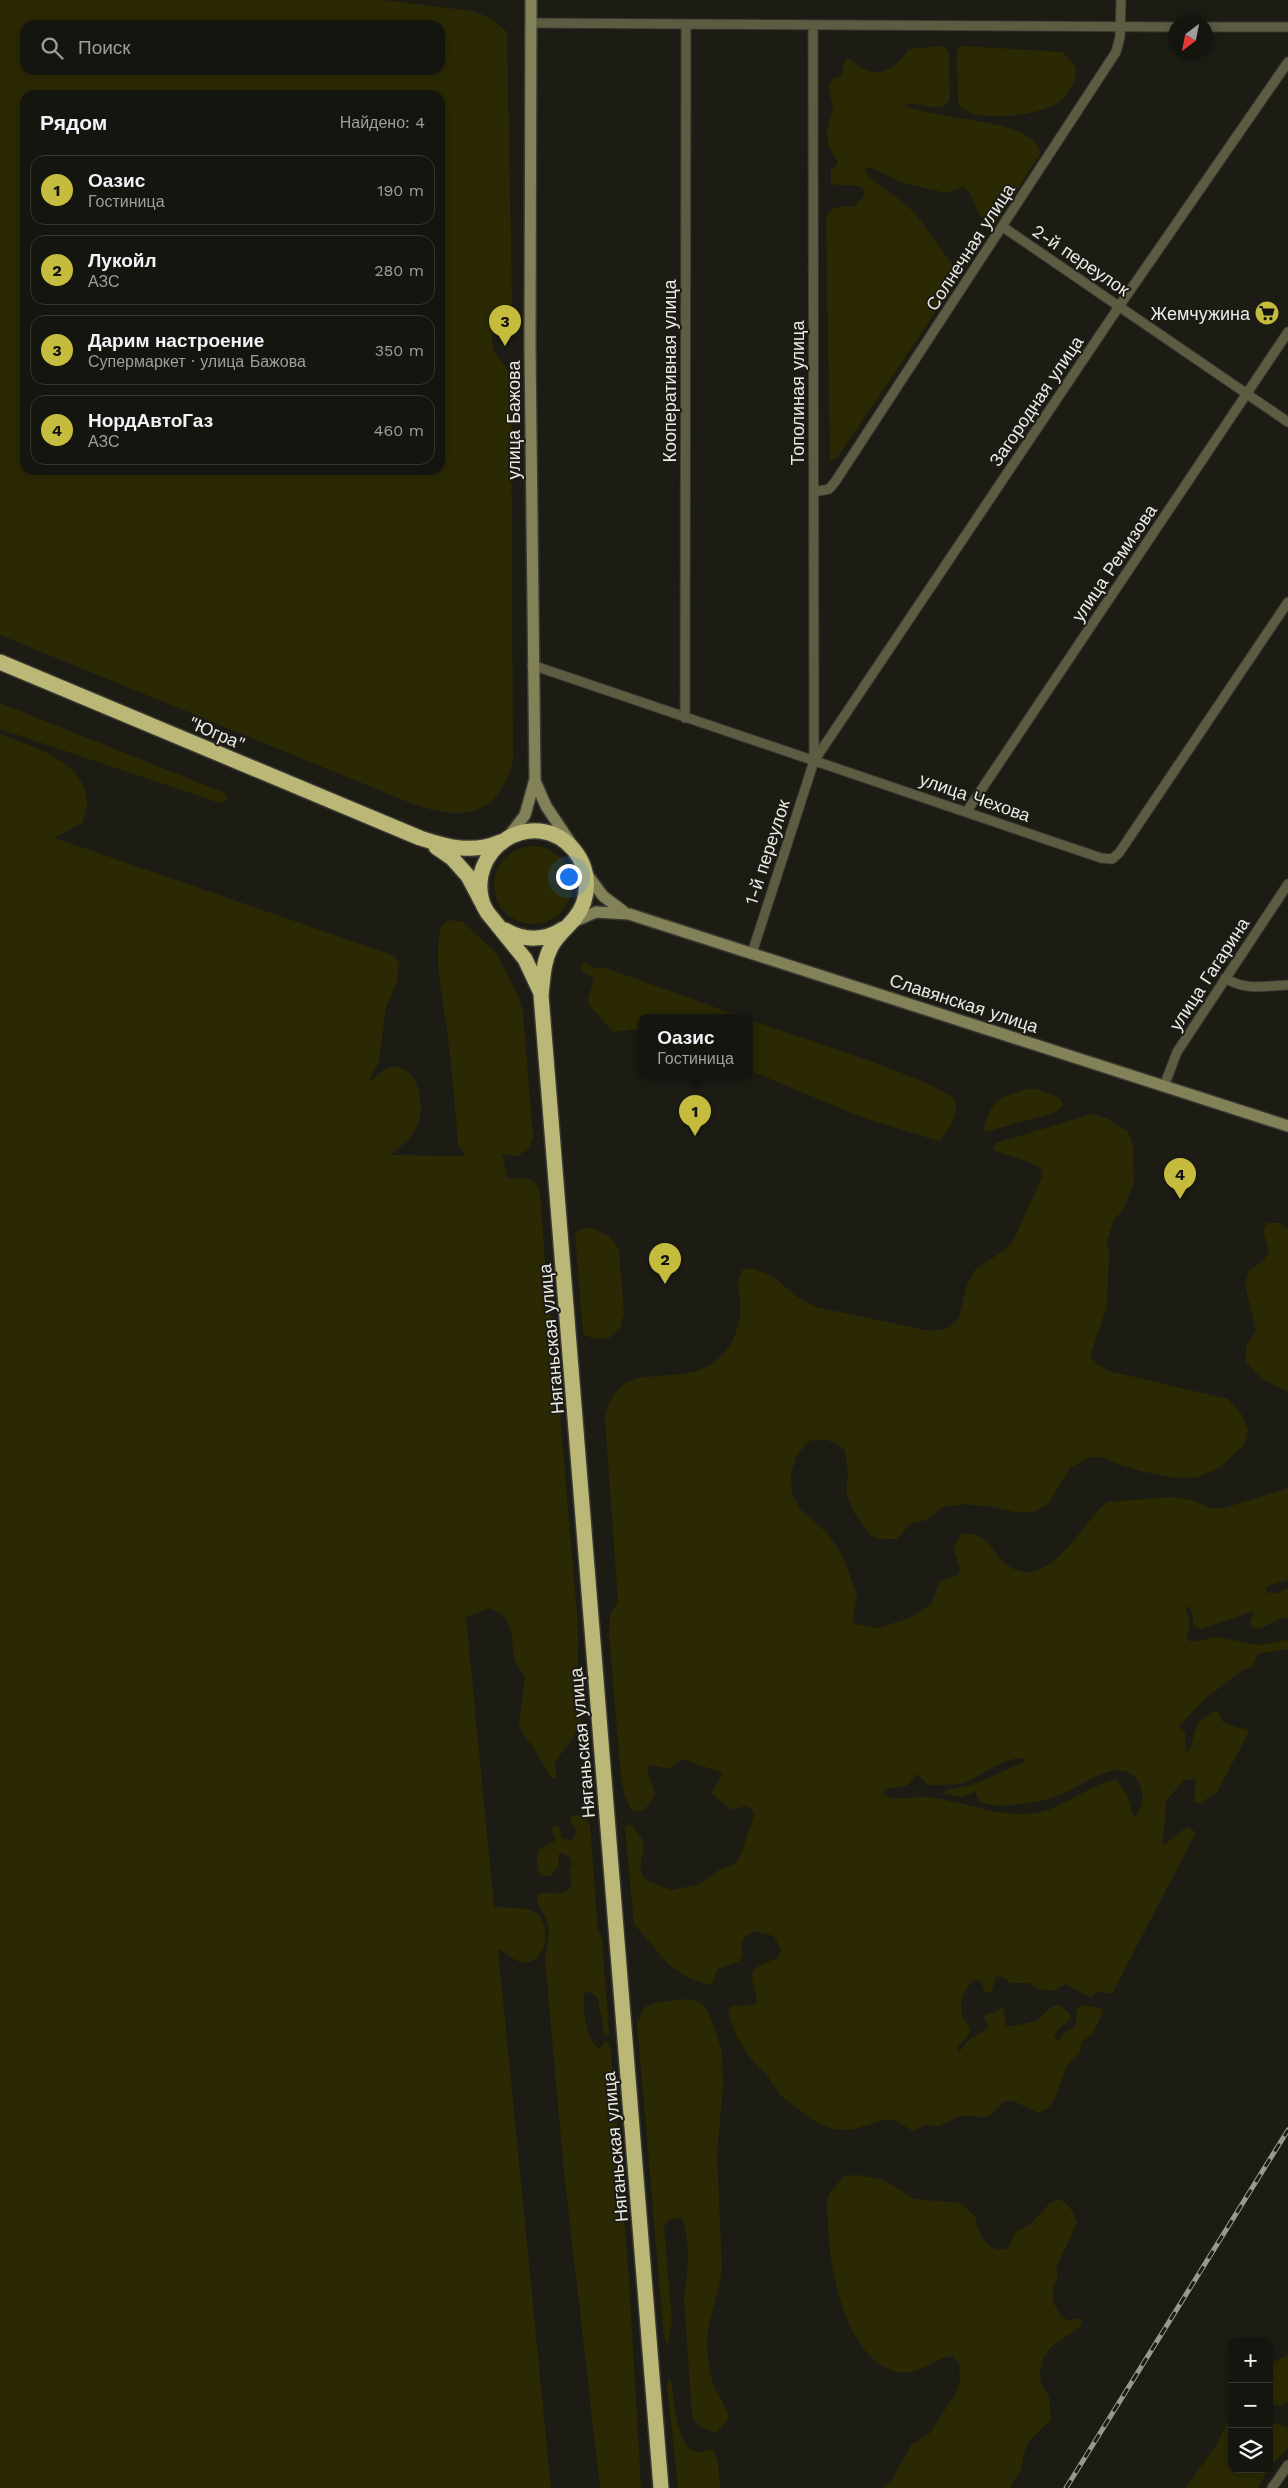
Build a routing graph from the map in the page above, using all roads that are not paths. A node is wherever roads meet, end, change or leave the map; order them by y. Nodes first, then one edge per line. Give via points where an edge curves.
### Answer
1 (531, 0) edge
2 (1121, 0) edge
3 (531, 23) junction
4 (686, 24) junction
5 (813, 24) junction
6 (1121, 27) junction
7 (1168, 27) edge
8 (1213, 27) edge
9 (1288, 27) edge
10 (1288, 62) edge
11 (1003, 227) junction
12 (1120, 306) junction
13 (1288, 332) edge
14 (1247, 393) junction
15 (1288, 422) edge
16 (814, 492) junction
17 (1288, 602) edge
18 (0, 662) edge
19 (532, 665) junction
20 (685, 718) junction
21 (814, 760) junction
22 (534, 779) junction
23 (967, 811) junction
24 (420, 838) junction
25 (504, 840) junction
26 (582, 865) junction
27 (1288, 884) edge
28 (484, 907) junction
29 (629, 914) junction
30 (568, 925) junction
31 (499, 926) junction
32 (752, 953) junction
33 (1225, 978) junction
34 (1288, 985) edge
35 (541, 996) junction
36 (1164, 1086) junction
37 (1288, 1126) edge
38 (1288, 2465) edge
39 (661, 2488) edge
40 (1272, 2488) edge

1 - 3 street, улица Бажова
2 - 6 street, Солнечная улица
3 - 4 street
3 - 19 street, улица Бажова
4 - 5 street
4 - 20 street, Кооперативная улица
5 - 6 street
5 - 16 street, Тополиная улица
6 - 7 street
6 - 11 street, Солнечная улица via 1116,52
8 - 9 street
10 - 12 street, Загородная улица
11 - 12 street, 2-й переулок
11 - 16 street, Солнечная улица via 835,482 829,489
12 - 14 street, 2-й переулок
12 - 21 street, Загородная улица
13 - 14 street, улица Ремизова
14 - 15 street, 2-й переулок
14 - 23 street, улица Ремизова
16 - 21 street, Тополиная улица
17 - 23 street, улица Чехова via 1119,854 1112,859
18 - 24 highway, "Югра"
19 - 20 street, улица Чехова
19 - 22 street, улица Бажова
20 - 21 street, улица Чехова
21 - 23 street, улица Чехова
21 - 32 street, 1-й переулок
22 - 25 street via 525,815
22 - 26 street via 546,806
24 - 25 highway via 466,849 491,846
24 - 28 highway via 461,867
25 - 26 highway via 526,832 547,833 566,842
25 - 28 highway via 489,854 481,871
26 - 29 street via 608,902
26 - 30 highway via 586,886 584,900
27 - 33 street, улица Гагарина
28 - 31 highway
29 - 30 street via 596,912
29 - 32 street, Славянская улица
30 - 31 highway via 550,935 533,938 515,935
30 - 35 highway via 554,940 549,952
31 - 35 highway via 525,959
32 - 36 street, Славянская улица
33 - 34 street via 1239,986
33 - 36 street, улица Гагарина via 1177,1052
35 - 39 highway, Няганьская улица
36 - 37 street, Славянская улица
38 - 40 street

